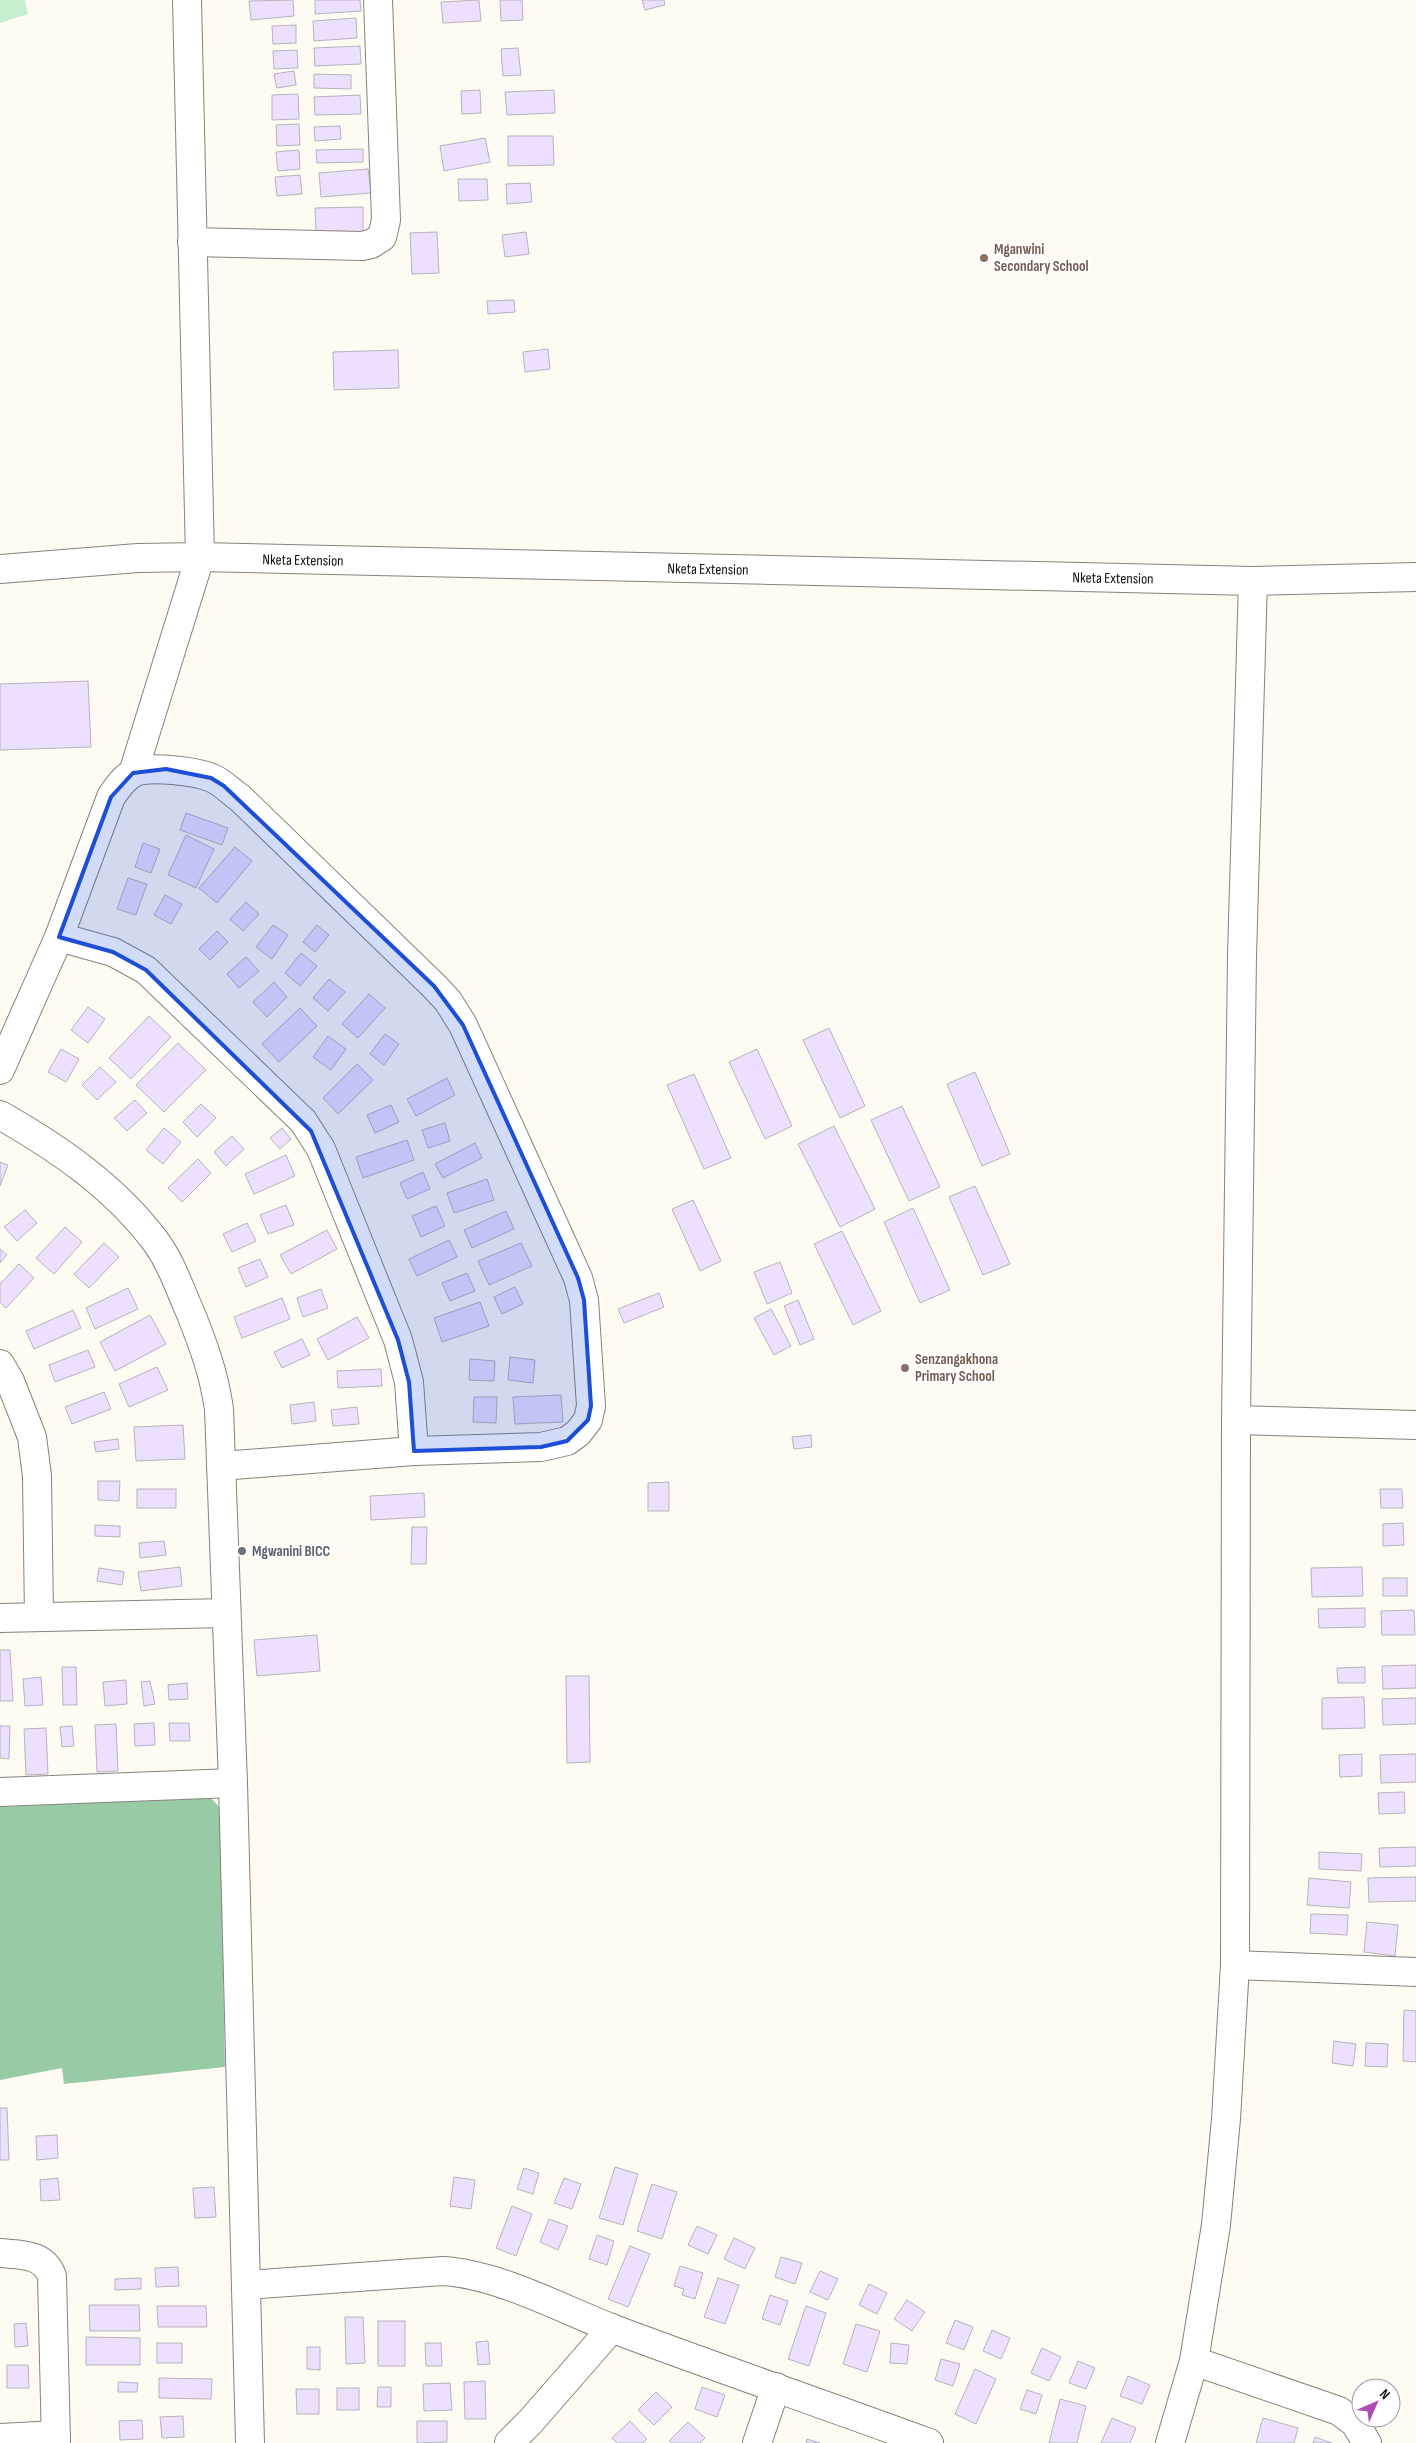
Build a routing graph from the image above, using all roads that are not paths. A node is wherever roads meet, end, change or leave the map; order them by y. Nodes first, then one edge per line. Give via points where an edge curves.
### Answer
1 (187, 0) edge
2 (378, 0) edge
3 (192, 242) junction
4 (200, 557) junction
5 (0, 569) edge
6 (1416, 577) edge
7 (1253, 581) junction
8 (133, 773) junction
9 (58, 938) junction
10 (0, 1070) edge
11 (0, 1115) edge
12 (0, 1364) edge
13 (1236, 1420) junction
14 (1416, 1425) edge
15 (414, 1451) junction
16 (221, 1466) junction
17 (226, 1613) junction
18 (39, 1617) junction
19 (0, 1618) edge
20 (233, 1783) junction
21 (0, 1792) edge
22 (1235, 1965) junction
23 (1416, 1972) edge
24 (0, 2253) edge
25 (246, 2285) junction
26 (612, 2328) junction
27 (1194, 2361) junction
28 (776, 2387) junction
29 (0, 2438) edge
30 (56, 2439) edge
31 (250, 2443) edge
32 (509, 2443) edge
33 (757, 2443) edge
34 (929, 2443) edge
35 (1170, 2443) edge
36 (1367, 2443) edge

1 - 3 street
2 - 3 street via 386,220 382,237 362,246
3 - 4 street
4 - 5 street, Nketa Extension via 138,558
4 - 7 street, Nketa Extension
4 - 8 street
6 - 7 street, Nketa Extension
7 - 13 street via 1242,955
8 - 9 street via 110,797
8 - 15 street via 166,769 211,778 224,786 448,1002 463,1025 578,1278 584,1300 591,1406 588,1420 578,1433 567,1441 541,1447
9 - 10 street
9 - 15 street via 113,952 146,970 311,1131 398,1340 409,1382
11 - 16 street via 66,1155 116,1197 156,1242 171,1267 208,1356 219,1409
12 - 18 street via 32,1437 37,1476
13 - 14 street
13 - 22 street
15 - 16 street
16 - 17 street
17 - 18 street
17 - 20 street
18 - 19 street
20 - 21 street
20 - 25 street
22 - 23 street
22 - 27 street via 1216,2225
24 - 30 street via 33,2256 42,2261 52,2276
25 - 26 street via 443,2270 496,2282
25 - 31 street
26 - 28 street
26 - 32 street
27 - 35 street
27 - 36 street via 1339,2411 1355,2423
28 - 33 street
28 - 34 street
29 - 30 street

